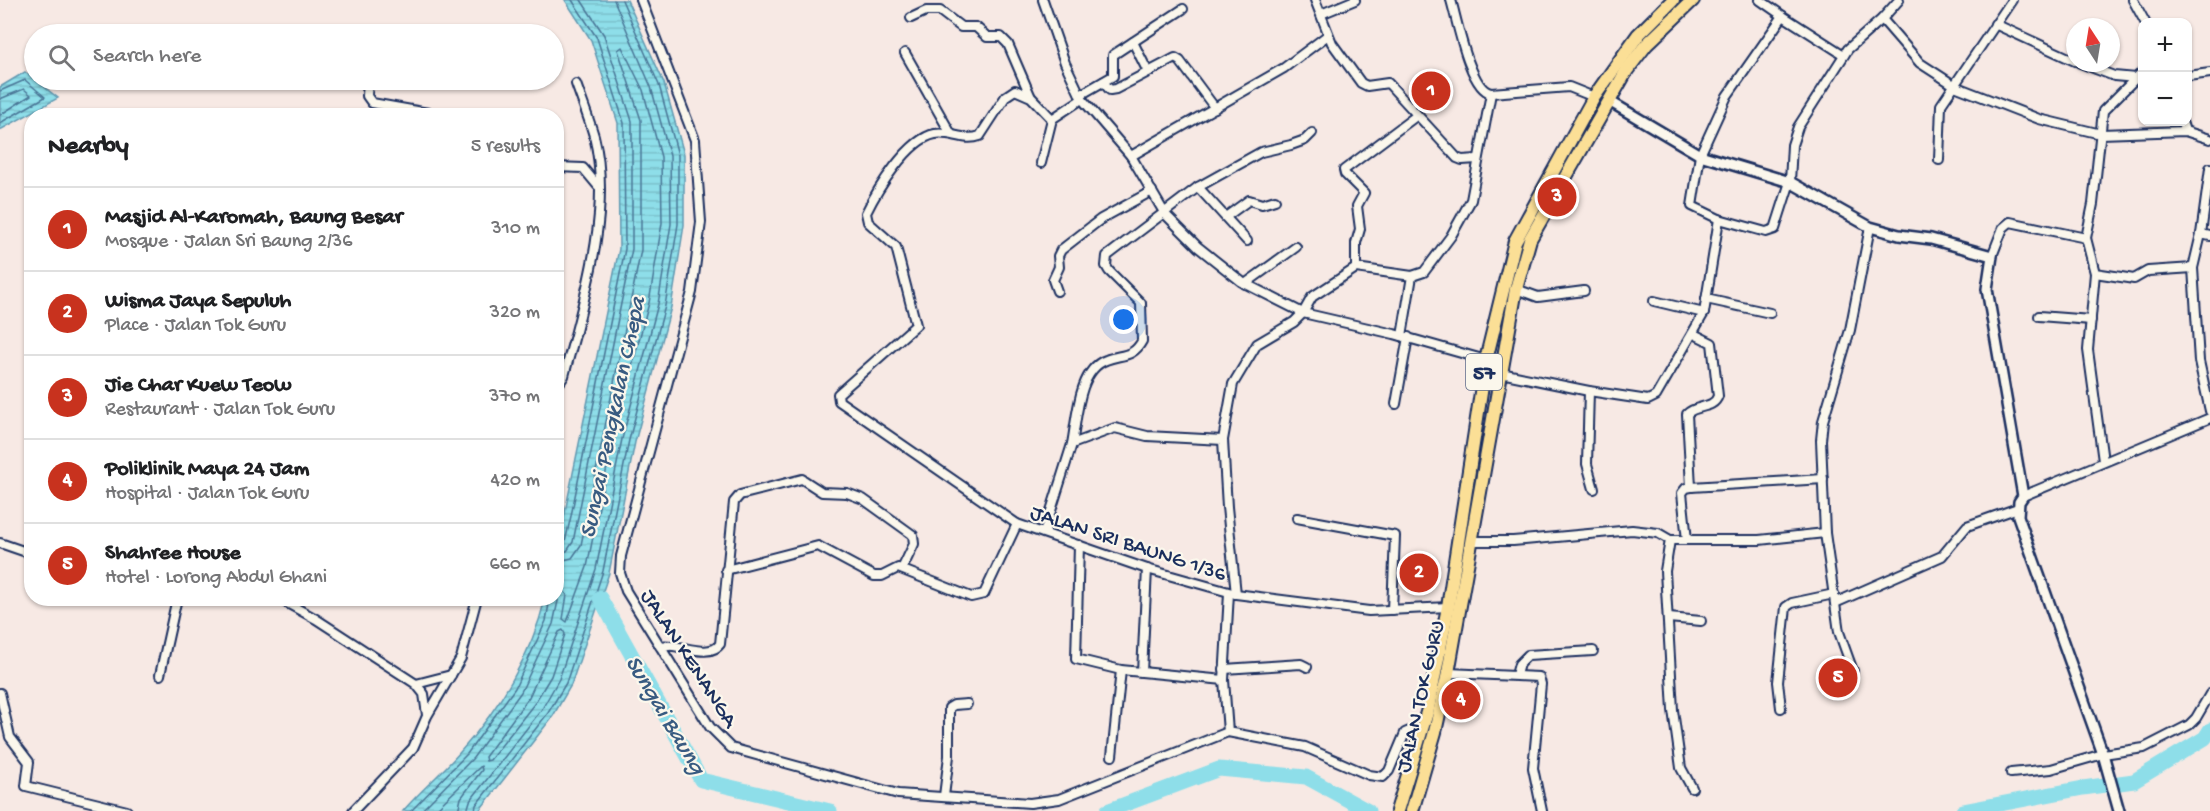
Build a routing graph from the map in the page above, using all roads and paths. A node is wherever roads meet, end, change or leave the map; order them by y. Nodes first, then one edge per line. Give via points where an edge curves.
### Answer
1 (641, 0) edge
2 (1043, 0) edge
3 (1315, 0) edge
4 (1355, 0) edge
5 (1451, 0) edge
6 (1673, 0) edge
7 (1693, 0) edge
8 (1760, 0) edge
9 (1899, 0) edge
10 (2012, 0) edge
11 (2133, 0) edge
12 (1183, 9) dead end
13 (1321, 14) junction
14 (1783, 16) junction
15 (911, 18) dead end
16 (2143, 18) edge
17 (1882, 19) junction
18 (1995, 24) junction
19 (1328, 35) junction
20 (1133, 42) junction
21 (905, 53) dead end
22 (1844, 55) junction
23 (2066, 57) edge
24 (1148, 72) junction
25 (2104, 72) edge
26 (2210, 73) edge
27 (2138, 75) edge
28 (2192, 75) edge
29 (2138, 76) edge
30 (1103, 82) junction
31 (576, 84) dead end
32 (1954, 85) junction
33 (367, 90) edge
34 (1491, 93) junction
35 (1031, 97) junction
36 (1081, 97) junction
37 (1594, 97) junction
38 (1609, 101) junction
39 (396, 108) edge
40 (1215, 108) junction
41 (1416, 116) junction
42 (1052, 118) junction
43 (2183, 126) edge
44 (2185, 131) junction
45 (1312, 133) dead end
46 (951, 134) junction
47 (2101, 134) junction
48 (2210, 138) edge
49 (1700, 155) junction
50 (1131, 156) junction
51 (1478, 159) junction
52 (1939, 160) dead end
53 (1041, 163) dead end
54 (564, 167) edge
55 (2210, 168) edge
56 (1790, 182) junction
57 (599, 187) junction
58 (1198, 187) junction
59 (1152, 191) junction
60 (1275, 200) dead end
61 (1165, 214) junction
62 (1227, 216) junction
63 (1719, 219) junction
64 (1870, 227) junction
65 (2206, 235) edge
66 (2086, 238) junction
67 (1247, 241) dead end
68 (1296, 247) dead end
69 (1992, 256) junction
70 (1356, 268) junction
71 (2193, 268) junction
72 (2096, 273) junction
73 (1412, 276) junction
74 (1245, 284) junction
75 (1516, 289) junction
76 (1056, 291) dead end
77 (1584, 291) dead end
78 (1706, 299) junction
79 (1654, 301) dead end
80 (1303, 313) junction
81 (1704, 313) junction
82 (1770, 313) dead end
83 (2039, 316) dead end
84 (2091, 320) junction
85 (1694, 334) junction
86 (1405, 337) junction
87 (1486, 360) junction
88 (1501, 373) junction
89 (564, 376) edge
90 (1589, 392) junction
91 (1481, 394) junction
92 (1496, 397) junction
93 (1396, 404) dead end
94 (2210, 411) edge
95 (2210, 418) edge
96 (1223, 440) junction
97 (1072, 444) junction
98 (2103, 461) junction
99 (1823, 479) junction
100 (1691, 487) junction
101 (1594, 489) dead end
102 (2023, 496) junction
103 (2018, 508) junction
104 (1297, 518) dead end
105 (1017, 524) junction
106 (1044, 533) junction
107 (1825, 533) junction
108 (1670, 540) junction
109 (1687, 540) junction
110 (1471, 541) junction
111 (0, 543) edge
112 (1079, 545) junction
113 (24, 551) edge
114 (902, 569) junction
115 (1147, 569) junction
116 (726, 570) junction
117 (1233, 594) junction
118 (1834, 594) junction
119 (1835, 603) junction
120 (175, 606) edge
121 (292, 606) edge
122 (475, 606) edge
123 (1448, 608) junction
124 (1392, 610) junction
125 (1669, 618) junction
126 (1701, 621) dead end
127 (660, 646) junction
128 (1593, 651) dead end
129 (1307, 667) dead end
130 (1224, 669) junction
131 (1121, 670) junction
132 (1853, 671) dead end
133 (1142, 672) junction
134 (1448, 673) junction
135 (160, 675) dead end
136 (451, 675) junction
137 (1516, 675) junction
138 (1224, 680) junction
139 (416, 684) junction
140 (0, 693) edge
141 (2210, 694) edge
142 (967, 704) dead end
143 (1780, 708) dead end
144 (427, 716) junction
145 (1228, 732) junction
146 (1422, 733) junction
147 (2103, 754) junction
148 (1112, 756) dead end
149 (2011, 773) dead end
150 (1692, 788) dead end
151 (944, 796) junction
152 (127, 811) edge
153 (353, 811) edge
154 (1397, 811) edge
155 (1412, 811) edge
156 (1542, 811) edge
157 (2119, 811) edge

1 - 127 street, JALAN KENANGA via 695,140 700,222 692,292 619,564 626,591
2 - 36 street
3 - 13 street
4 - 13 street
5 - 34 street via 1475,81
6 - 37 main road, JALAN TOK GURU / 57 via 1638,35
7 - 38 main road, JALAN TOK GURU / 57 via 1646,45
8 - 14 street
9 - 17 street
10 - 18 street
11 - 16 street
12 - 20 street
13 - 19 street
14 - 22 street
14 - 49 street via 1727,96
15 - 35 street via 926,10 940,11 962,27 976,27 987,36 1000,37 1008,44
17 - 22 street
17 - 32 street via 1920,63
18 - 23 street
18 - 32 street
19 - 40 street via 1284,68
19 - 41 street via 1362,84 1388,83
20 - 24 street
20 - 30 street via 1113,55 1114,74
21 - 46 street
22 - 56 street via 1795,134
24 - 30 street via 1115,90
24 - 40 street via 1169,59 1178,59
25 - 27 street via 2114,76
26 - 28 street
29 - 47 street via 2104,110
30 - 36 street
31 - 57 street via 594,138
32 - 47 street via 2039,119
32 - 52 street via 1940,109
33 - 39 street via 372,103
34 - 37 street via 1571,87
34 - 51 street
35 - 42 street
35 - 46 street via 1017,90 1007,95 980,136 968,140
36 - 42 street
36 - 50 street
37 - 87 main road, JALAN TOK GURU / 57 via 1515,241
38 - 49 street
38 - 75 main road, JALAN TOK GURU / 57 via 1530,239
40 - 50 street
41 - 51 street via 1460,160
41 - 70 street via 1344,170 1364,192 1357,206 1360,229
42 - 53 street
43 - 44 street
44 - 47 street
44 - 48 street
45 - 58 street via 1305,140 1261,152
46 - 105 street, JALAN SRI BAUNG 1/36 via 932,135 906,151 867,210 868,222 896,247 916,322 914,329 837,397
47 - 66 street
49 - 56 street
49 - 63 street via 1692,206
50 - 59 street
51 - 73 street via 1471,200 1451,236 1424,272
54 - 57 street via 583,168
55 - 65 street
56 - 63 street via 1773,231 1757,231
56 - 64 street
57 - 89 street via 585,293
58 - 61 street
58 - 62 street
59 - 61 street
59 - 76 street via 1101,219 1061,250 1053,280
60 - 62 street via 1262,204 1250,200
61 - 74 street via 1198,247
61 - 97 street via 1107,256 1109,271 1139,298 1142,341 1132,353 1107,359 1090,372
62 - 67 street
63 - 78 street
64 - 69 street
64 - 99 street via 1850,330 1822,428
65 - 71 street
66 - 69 street via 2010,222 2003,228
66 - 72 street
68 - 74 street
69 - 102 street via 1987,289
70 - 73 street
70 - 80 street via 1312,297
71 - 72 street via 2148,271 2134,279
71 - 94 street via 2199,361
72 - 84 street
73 - 86 street
74 - 80 street
75 - 77 street via 1539,297
75 - 88 main road, JALAN TOK GURU / 57
78 - 81 street
78 - 82 street
79 - 81 street
80 - 86 street
80 - 96 street via 1256,345 1233,384
81 - 85 street
83 - 84 street
84 - 98 street via 2088,350
85 - 90 street via 1653,399
85 - 100 street via 1712,343 1718,396 1711,405 1687,414
86 - 87 street
86 - 93 street
87 - 91 main road, JALAN TOK GURU / 57
88 - 90 street
88 - 92 main road, JALAN TOK GURU / 57
90 - 101 street via 1587,464
91 - 92 main road
91 - 123 main road, JALAN TOK GURU / 57
92 - 110 main road, JALAN TOK GURU / 57
95 - 98 street
96 - 97 street via 1147,436 1115,428
96 - 117 street
97 - 106 street
98 - 102 street
99 - 100 street
99 - 107 street
100 - 109 street via 1682,493
102 - 103 street
103 - 119 street via 1967,526 1942,556
103 - 147 street via 2020,524
104 - 124 street via 1395,536
105 - 106 street, JALAN SRI BAUNG 1/36
105 - 114 street via 984,594 979,597
106 - 112 street, JALAN SRI BAUNG 1/36
107 - 109 street via 1759,540
107 - 118 street
108 - 109 street
108 - 110 street via 1650,531 1632,530 1513,542
108 - 125 street via 1665,571
110 - 134 main road, JALAN TOK GURU / 57
111 - 113 street
112 - 115 street, JALAN SRI BAUNG 1/36
112 - 131 street via 1074,656 1081,662
114 - 116 street via 874,576 823,547 812,546
114 - 116 street via 915,541 911,533 863,499 847,493 822,492 802,479 736,498
115 - 117 street, JALAN SRI BAUNG 1/36
115 - 133 street
116 - 127 street via 718,647 708,651 673,644
117 - 124 street, JALAN SRI BAUNG 1/36 via 1367,611
117 - 130 street
118 - 119 street
118 - 143 street via 1792,603 1786,608 1778,687
119 - 132 street via 1839,632
120 - 135 street
121 - 139 street
122 - 136 street via 461,658
123 - 124 street, JALAN SRI BAUNG 1/36
123 - 146 main road, JALAN TOK GURU / 57
125 - 126 street
125 - 150 street via 1677,748 1681,768
127 - 151 street, JALAN KENANGA via 710,727 730,748 898,794
128 - 137 street via 1528,655 1519,664
129 - 130 street via 1301,664
130 - 138 street
131 - 133 street
131 - 148 street
133 - 138 street
134 - 137 street
134 - 155 main road, JALAN TOK GURU / 57
136 - 139 street
136 - 144 street
137 - 156 street via 1539,677 1541,684 1533,768
138 - 145 street
139 - 144 street via 424,694
140 - 152 street via 10,737 28,762 26,786
141 - 147 street via 2196,718 2181,731 2144,748
142 - 151 street via 949,708
144 - 153 street via 413,748
145 - 146 street via 1305,747 1378,777 1389,771 1405,733 1414,729
145 - 151 street, JALAN KENANGA via 1047,802
146 - 154 main road, JALAN TOK GURU / 57
147 - 149 street via 2051,769
147 - 157 street

